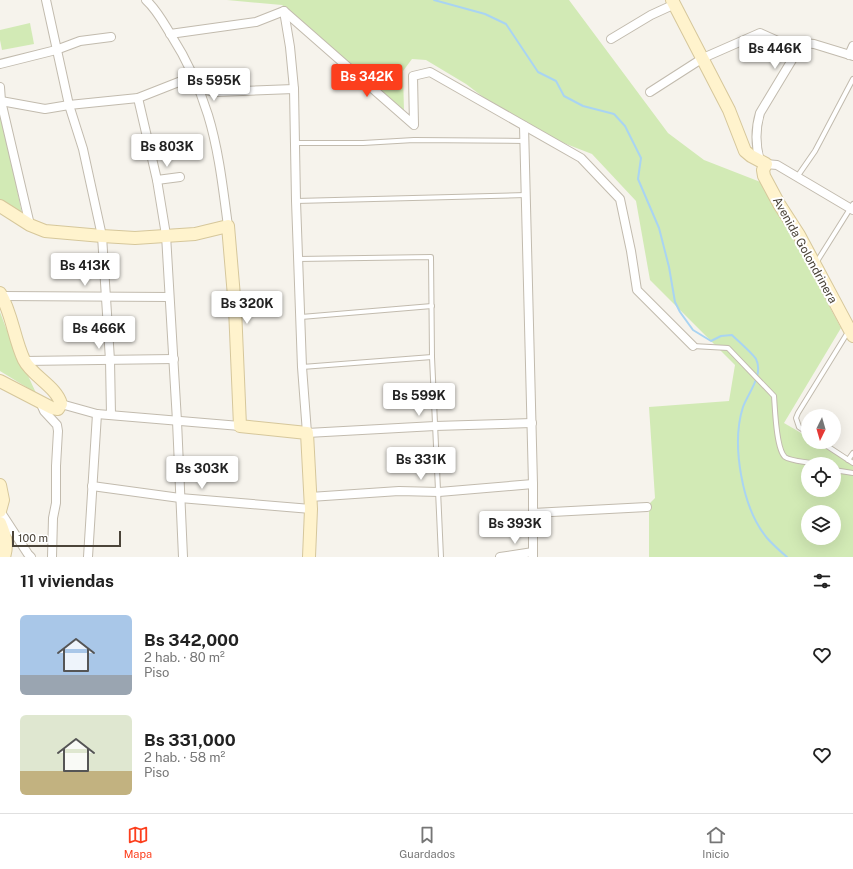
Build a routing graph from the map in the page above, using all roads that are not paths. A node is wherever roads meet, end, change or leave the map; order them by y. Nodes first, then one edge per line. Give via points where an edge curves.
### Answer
1 (46, 0) edge
2 (146, 0) edge
3 (676, 1) edge
4 (284, 11) junction
5 (170, 34) junction
6 (111, 37) dead end
7 (611, 39) dead end
8 (853, 46) edge
9 (56, 50) junction
10 (798, 50) junction
11 (851, 56) edge
12 (703, 58) junction
13 (0, 64) edge
14 (194, 76) junction
15 (853, 78) edge
16 (0, 87) edge
17 (294, 89) junction
18 (650, 92) dead end
19 (138, 98) junction
20 (1, 101) junction
21 (70, 105) junction
22 (524, 126) junction
23 (524, 141) junction
24 (294, 143) junction
25 (763, 162) junction
26 (180, 177) dead end
27 (797, 177) junction
28 (157, 180) junction
29 (526, 194) junction
30 (296, 201) junction
31 (0, 206) edge
32 (852, 207) edge
33 (30, 225) junction
34 (228, 226) junction
35 (166, 235) junction
36 (102, 236) junction
37 (298, 259) junction
38 (815, 266) junction
39 (1, 294) edge
40 (169, 296) junction
41 (106, 297) junction
42 (432, 306) junction
43 (301, 317) junction
44 (852, 330) edge
45 (693, 346) joint
46 (432, 357) junction
47 (174, 359) junction
48 (24, 360) junction
49 (110, 360) junction
50 (302, 367) junction
51 (0, 381) edge
52 (40, 402) junction
53 (61, 404) junction
54 (97, 414) junction
55 (111, 415) junction
56 (177, 421) junction
57 (532, 423) junction
58 (240, 426) junction
59 (435, 426) junction
60 (801, 428) edge
61 (307, 433) junction
62 (832, 449) edge
63 (853, 453) edge
64 (848, 460) junction
65 (801, 461) edge
66 (853, 462) edge
67 (841, 471) edge
68 (853, 473) edge
69 (533, 484) junction
70 (0, 485) edge
71 (92, 486) junction
72 (439, 492) junction
73 (310, 497) junction
74 (180, 498) junction
75 (647, 507) dead end
76 (311, 509) junction
77 (0, 511) edge
78 (533, 513) junction
79 (0, 523) edge
80 (533, 555) edge
81 (4, 557) edge
82 (31, 557) edge
83 (52, 557) edge
84 (88, 557) edge
85 (183, 557) edge
86 (309, 557) edge
87 (441, 557) edge
88 (500, 557) edge

1 - 9 street
2 - 5 street
3 - 7 street
3 - 12 street
4 - 5 street via 256,22
4 - 17 street
4 - 22 street via 414,125 413,76 430,72
5 - 14 street
6 - 9 street via 80,41
8 - 11 street
9 - 13 street
9 - 21 street
10 - 11 street via 803,43 814,44
10 - 12 street via 760,33
10 - 25 street via 756,124 755,139
12 - 18 street
12 - 25 street via 729,110 745,151
14 - 17 street via 206,90 216,92
14 - 19 street
14 - 34 street via 208,116 218,158
15 - 27 lane via 815,150
16 - 20 street
17 - 24 street
19 - 21 street
19 - 28 street
20 - 21 street via 46,110
20 - 33 street
21 - 36 street
22 - 23 street
22 - 45 street via 581,158 620,199 637,290
23 - 24 lane
23 - 29 street
24 - 30 street
25 - 27 street via 777,165
25 - 38 street, Avenida Golondrinera via 764,176
26 - 28 street
27 - 32 street
28 - 35 street
29 - 30 lane
29 - 57 street
30 - 37 street
31 - 33 street
32 - 38 lane
33 - 36 street via 45,231
34 - 35 street via 195,234
34 - 58 street
35 - 36 street via 135,238
35 - 40 street
36 - 41 street
37 - 42 lane via 431,257
37 - 43 street
38 - 44 street, Avenida Golondrinera
39 - 41 street
39 - 48 street
40 - 41 street
40 - 47 street
41 - 49 street
42 - 43 lane
42 - 46 lane
43 - 50 street
44 - 60 lane via 798,413 796,418
45 - 65 lane via 728,348 774,396 782,452 785,457
46 - 50 lane
46 - 59 lane
47 - 49 street
47 - 56 street
48 - 49 street
48 - 53 street via 60,398
49 - 55 street
50 - 61 street
51 - 52 street
52 - 53 street via 58,409
52 - 83 street via 44,411 57,424 58,431
53 - 54 street
54 - 55 street
54 - 71 street
55 - 56 street
56 - 58 street
56 - 74 street
57 - 59 street
57 - 69 street
58 - 61 street
59 - 61 street
59 - 72 lane
61 - 73 street
62 - 64 lane
63 - 64 lane
64 - 66 lane
67 - 68 lane
69 - 72 street
69 - 78 street
70 - 77 street via 3,500
71 - 74 street
71 - 84 street
72 - 73 street via 399,491
72 - 87 lane
73 - 76 street
74 - 76 street
74 - 85 street
75 - 78 street
76 - 86 street
77 - 82 street
78 - 80 street
79 - 81 street via 5,535
80 - 88 street

